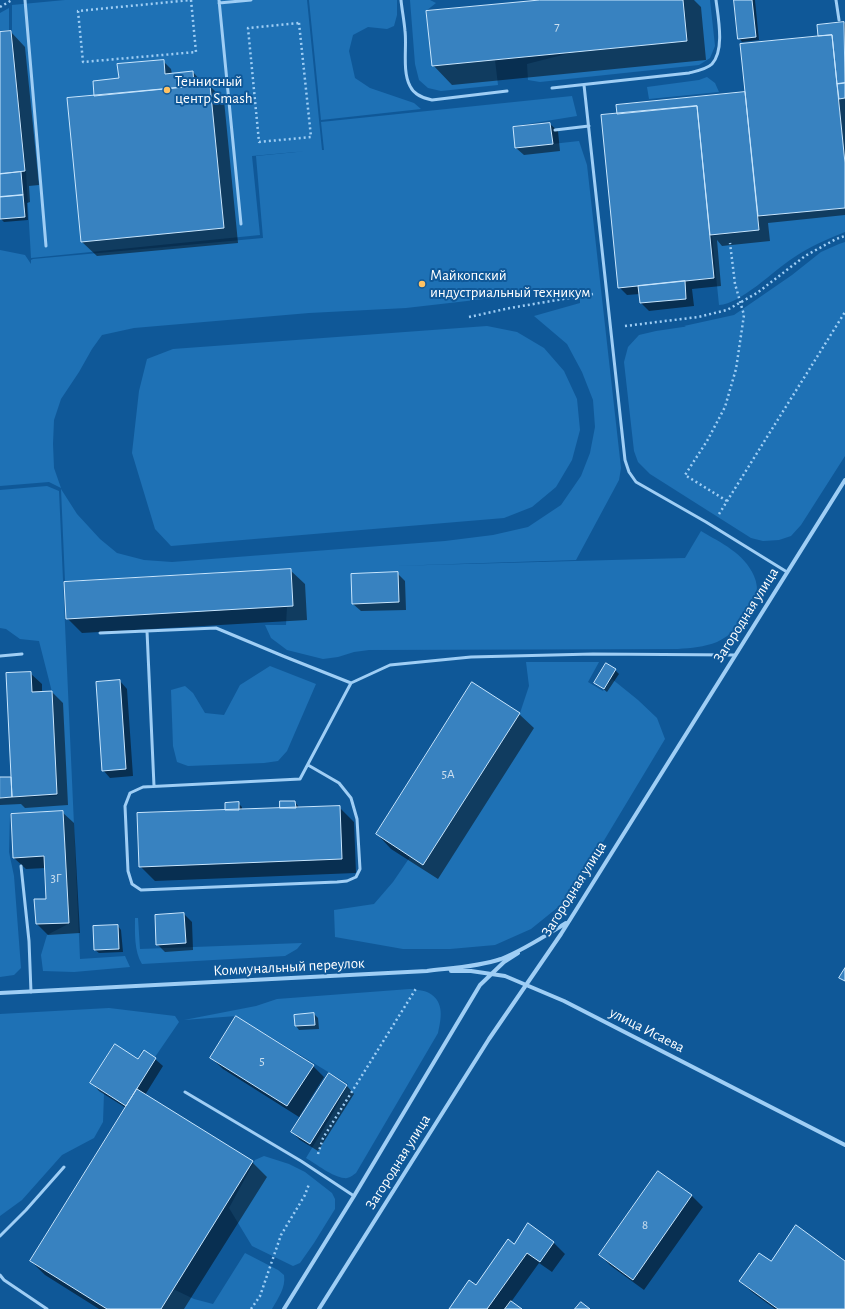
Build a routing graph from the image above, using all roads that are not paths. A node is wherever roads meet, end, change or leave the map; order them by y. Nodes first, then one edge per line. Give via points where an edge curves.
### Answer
1 (25, 0) edge
2 (250, 0) edge
3 (401, 0) edge
4 (716, 0) edge
5 (836, 0) edge
6 (219, 2) edge
7 (839, 20) dead end
8 (584, 85) junction
9 (552, 88) dead end
10 (507, 91) dead end
11 (589, 126) junction
12 (555, 130) dead end
13 (241, 224) dead end
14 (46, 246) dead end
15 (845, 480) edge
16 (787, 572) junction
17 (147, 631) junction
18 (100, 633) dead end
19 (22, 654) dead end
20 (734, 655) junction
21 (0, 656) edge
22 (351, 683) junction
23 (308, 765) junction
24 (154, 786) junction
25 (21, 866) dead end
26 (568, 922) junction
27 (530, 945) junction
28 (427, 971) junction
29 (492, 974) junction
30 (526, 985) junction
31 (31, 992) junction
32 (0, 993) edge
33 (185, 1092) dead end
34 (845, 1145) edge
35 (64, 1167) dead end
36 (354, 1196) junction
37 (0, 1236) edge
38 (0, 1275) edge
39 (47, 1309) edge
40 (284, 1309) edge
41 (319, 1309) edge

1 - 14 lane
2 - 6 lane
3 - 10 lane via 406,76 414,93 432,100
4 - 8 lane via 720,42 718,55 712,64 689,73
5 - 7 lane
6 - 13 lane
8 - 9 lane
8 - 11 lane
11 - 12 lane
11 - 16 lane via 625,460 629,472 636,482
15 - 16 street, Загородная улица
16 - 20 street, Загородная улица
17 - 18 lane
17 - 22 lane via 216,628
17 - 24 lane
19 - 21 lane
20 - 22 lane via 593,654 471,657 390,665
20 - 26 street, Загородная улица
22 - 23 lane
23 - 24 lane via 300,780
23 - 24 lane via 340,782 351,798 357,820 360,869 356,877 347,881 141,890 132,884 128,871 125,806 130,793 143,787
25 - 31 lane via 30,941
26 - 27 street, Коммунальный переулок
26 - 30 street, Загородная улица
27 - 28 street, Коммунальный переулок via 501,958 467,967
27 - 29 street via 504,962
28 - 29 street, улица Исаева via 471,970
28 - 31 street, Коммунальный переулок
29 - 30 street, улица Исаева via 505,976
29 - 36 street via 480,984
30 - 34 street, улица Исаева via 564,1001
30 - 41 street, Загородная улица
31 - 32 street, Коммунальный переулок
33 - 36 lane
35 - 37 lane
36 - 40 street
38 - 39 lane

